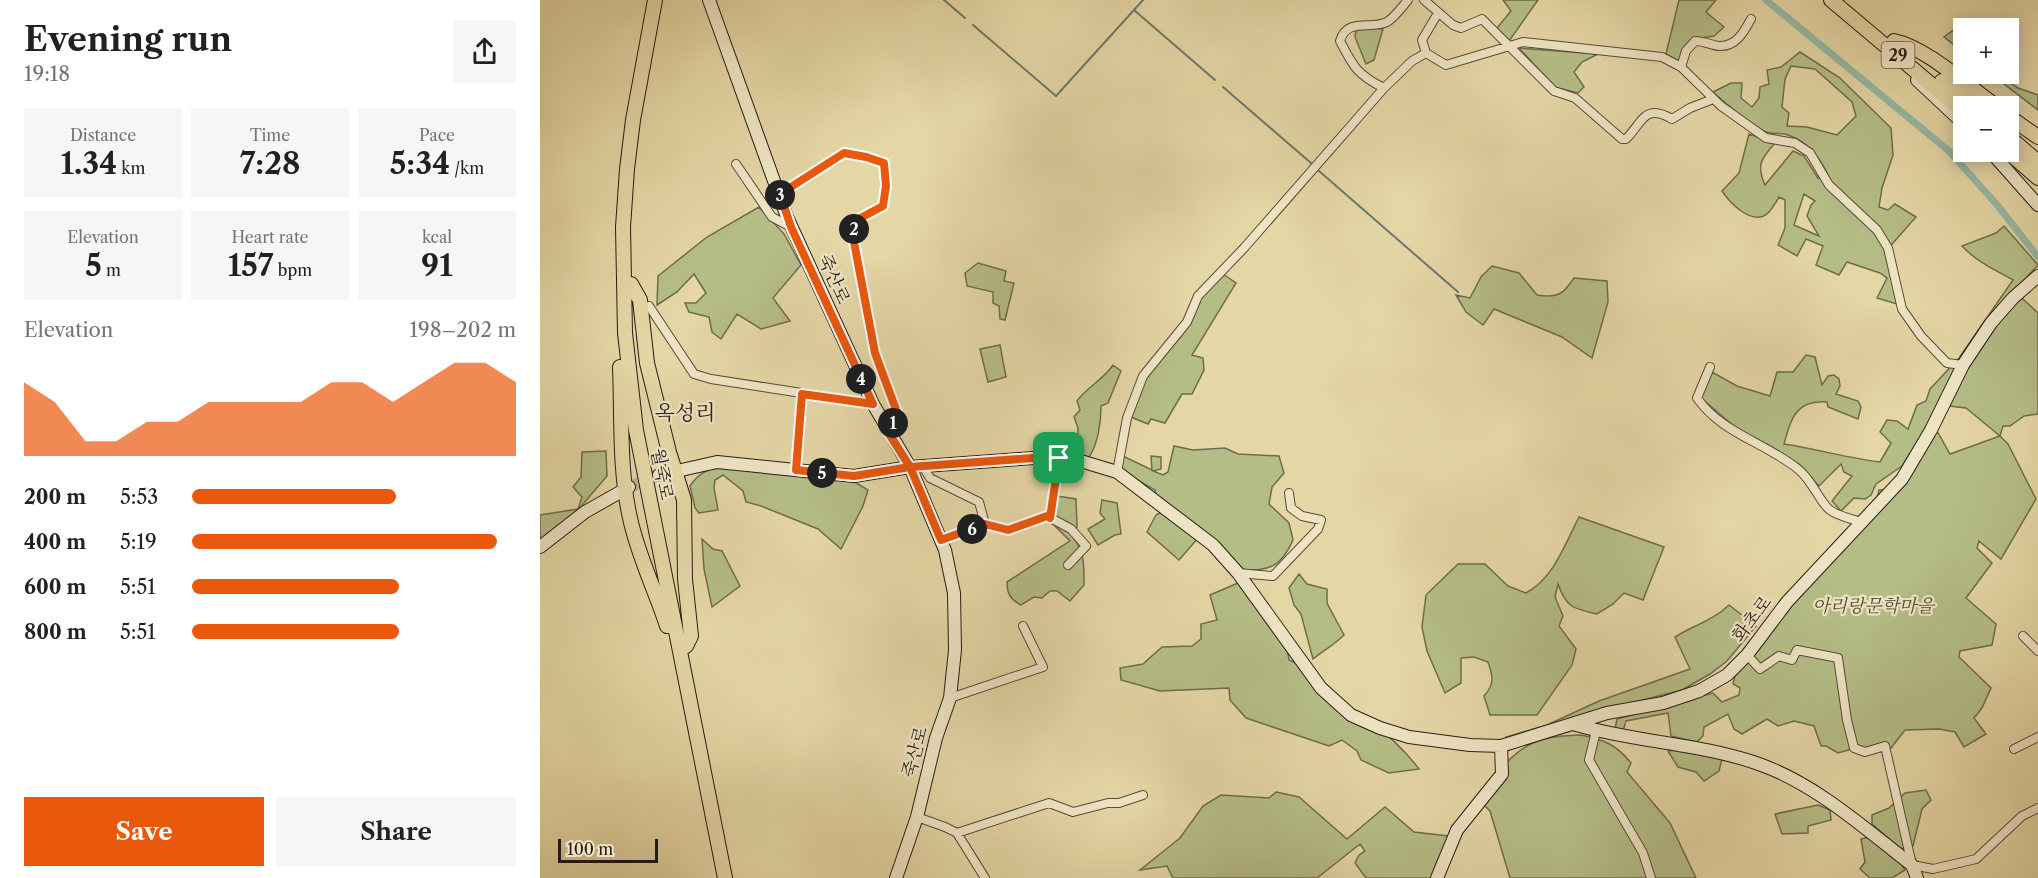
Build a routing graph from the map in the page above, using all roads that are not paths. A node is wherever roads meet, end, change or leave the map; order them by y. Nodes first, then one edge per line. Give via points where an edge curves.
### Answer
1 (655, 0) edge
2 (664, 0) edge
3 (709, 0) edge
4 (1408, 0) edge
5 (1424, 0) edge
6 (1831, 0) edge
7 (1845, 0) edge
8 (1438, 13) junction
9 (1751, 19) dead end
10 (1893, 45) junction
11 (1508, 46) junction
12 (1426, 53) junction
13 (1681, 67) junction
14 (1384, 88) junction
15 (1960, 96) edge
16 (1982, 96) edge
17 (1713, 99) junction
18 (1953, 102) edge
19 (1953, 114) edge
20 (2019, 124) edge
21 (2038, 137) edge
22 (2019, 146) edge
23 (1999, 162) edge
24 (2019, 162) edge
25 (2038, 162) edge
26 (736, 164) dead end
27 (2038, 178) edge
28 (780, 194) junction
29 (2038, 204) edge
30 (791, 227) junction
31 (2038, 276) edge
32 (632, 284) junction
33 (649, 306) dead end
34 (625, 333) junction
35 (1963, 365) junction
36 (1710, 367) dead end
37 (802, 394) junction
38 (873, 404) junction
39 (888, 432) junction
40 (1059, 458) junction
41 (910, 467) junction
42 (924, 468) junction
43 (796, 470) junction
44 (676, 472) junction
45 (1117, 472) junction
46 (659, 475) tunnel mouth
47 (627, 488) junction
48 (1289, 493) dead end
49 (1050, 518) junction
50 (1861, 522) junction
51 (985, 524) junction
52 (941, 540) junction
53 (540, 547) edge
54 (1068, 565) dead end
55 (1238, 573) junction
56 (1023, 626) dead end
57 (2023, 636) dead end
58 (686, 646) junction
59 (2038, 651) edge
60 (1747, 655) junction
61 (681, 663) junction
62 (950, 698) junction
63 (1572, 724) junction
64 (1596, 731) junction
65 (2038, 737) edge
66 (1501, 746) junction
67 (2014, 749) dead end
68 (1143, 795) dead end
69 (2038, 808) edge
70 (916, 817) junction
71 (957, 833) junction
72 (1912, 865) junction
73 (725, 878) edge
74 (734, 878) edge
75 (896, 878) edge
76 (985, 878) edge
77 (1437, 878) edge
78 (1651, 878) edge
79 (1917, 878) edge

1 - 34 main road, 월죽로 via 627,169
2 - 32 main road, 월죽로 via 636,160
3 - 28 street, 죽산로
4 - 14 street via 1386,22 1351,27 1341,36 1359,74
5 - 8 street
6 - 10 main road, 29
7 - 10 main road, 29
8 - 11 street via 1461,28 1482,19
8 - 12 street via 1422,40
9 - 13 street via 1732,44 1719,46 1695,41 1686,51
10 - 15 main road, 29
10 - 16 main road via 1908,44
10 - 18 main road, 29
10 - 19 street via 1911,74
11 - 12 street via 1446,64
11 - 13 street via 1523,42 1662,57
11 - 17 street via 1554,91 1575,98 1622,139 1626,140 1650,112 1660,112 1672,119
12 - 14 street
13 - 17 street
14 - 45 street via 1198,296 1187,322 1143,376 1127,418
17 - 35 street via 1766,138 1795,143 1810,153 1829,184 1876,230 1888,248 1902,309 1921,336 1947,363
20 - 21 main road
22 - 25 main road
23 - 29 street
24 - 27 main road
26 - 30 street via 772,217
28 - 30 street, 죽산로
28 - 39 street via 844,153 884,163 883,206 853,222 875,353 898,415
30 - 38 street, 죽산로
31 - 35 street, 화초로 via 1991,323
32 - 44 main road via 640,300 647,363
32 - 58 main road, 월죽로 via 645,428
33 - 37 street via 694,374
34 - 47 main road via 619,344
34 - 61 main road, 월죽로 via 636,430
35 - 50 street, 화초로 via 1902,479
36 - 50 street via 1697,398 1702,405 1734,432 1800,470 1830,510
37 - 38 street
37 - 43 street
38 - 39 street, 죽산로
39 - 41 street, 죽산로
40 - 42 street, 화초로
40 - 45 street, 화초로
40 - 49 street
41 - 42 street, 화초로
41 - 43 street, 화초로 via 854,476
41 - 52 street, 죽산로
42 - 51 street via 930,478 979,502
43 - 44 street, 화초로 via 717,462
44 - 46 street, 화초로
44 - 58 main road via 686,520 685,579 691,636
45 - 55 street, 화초로 via 1198,531
47 - 53 street via 585,512
47 - 61 main road via 641,561 658,597 674,655
48 - 55 street via 1291,508 1302,516 1321,520 1318,529 1273,576
49 - 51 street via 1008,530
49 - 54 street via 1071,529 1086,546
50 - 60 street, 화초로 via 1787,602
51 - 52 street
52 - 62 street, 죽산로 via 954,593 955,650
55 - 66 street, 화초로 via 1320,688 1351,715 1409,737
56 - 62 street via 1043,667
57 - 59 street
58 - 74 main road, 월죽로
60 - 63 street, 화초로 via 1727,675 1699,691
60 - 72 street via 1760,669 1779,656 1792,660 1797,650 1838,658 1854,748 1865,752 1885,746
61 - 73 main road, 월죽로
62 - 70 street, 죽산로
63 - 64 street
63 - 66 street, 화초로
64 - 72 street via 1715,753 1781,773 1818,794
64 - 78 street via 1588,760 1643,853
65 - 67 street
66 - 77 street via 1502,774 1457,830
68 - 71 street via 1073,812 1049,803
69 - 72 street via 2022,816 1976,859 1933,869
70 - 71 street
70 - 75 street, 죽산로
71 - 76 street
72 - 79 street

